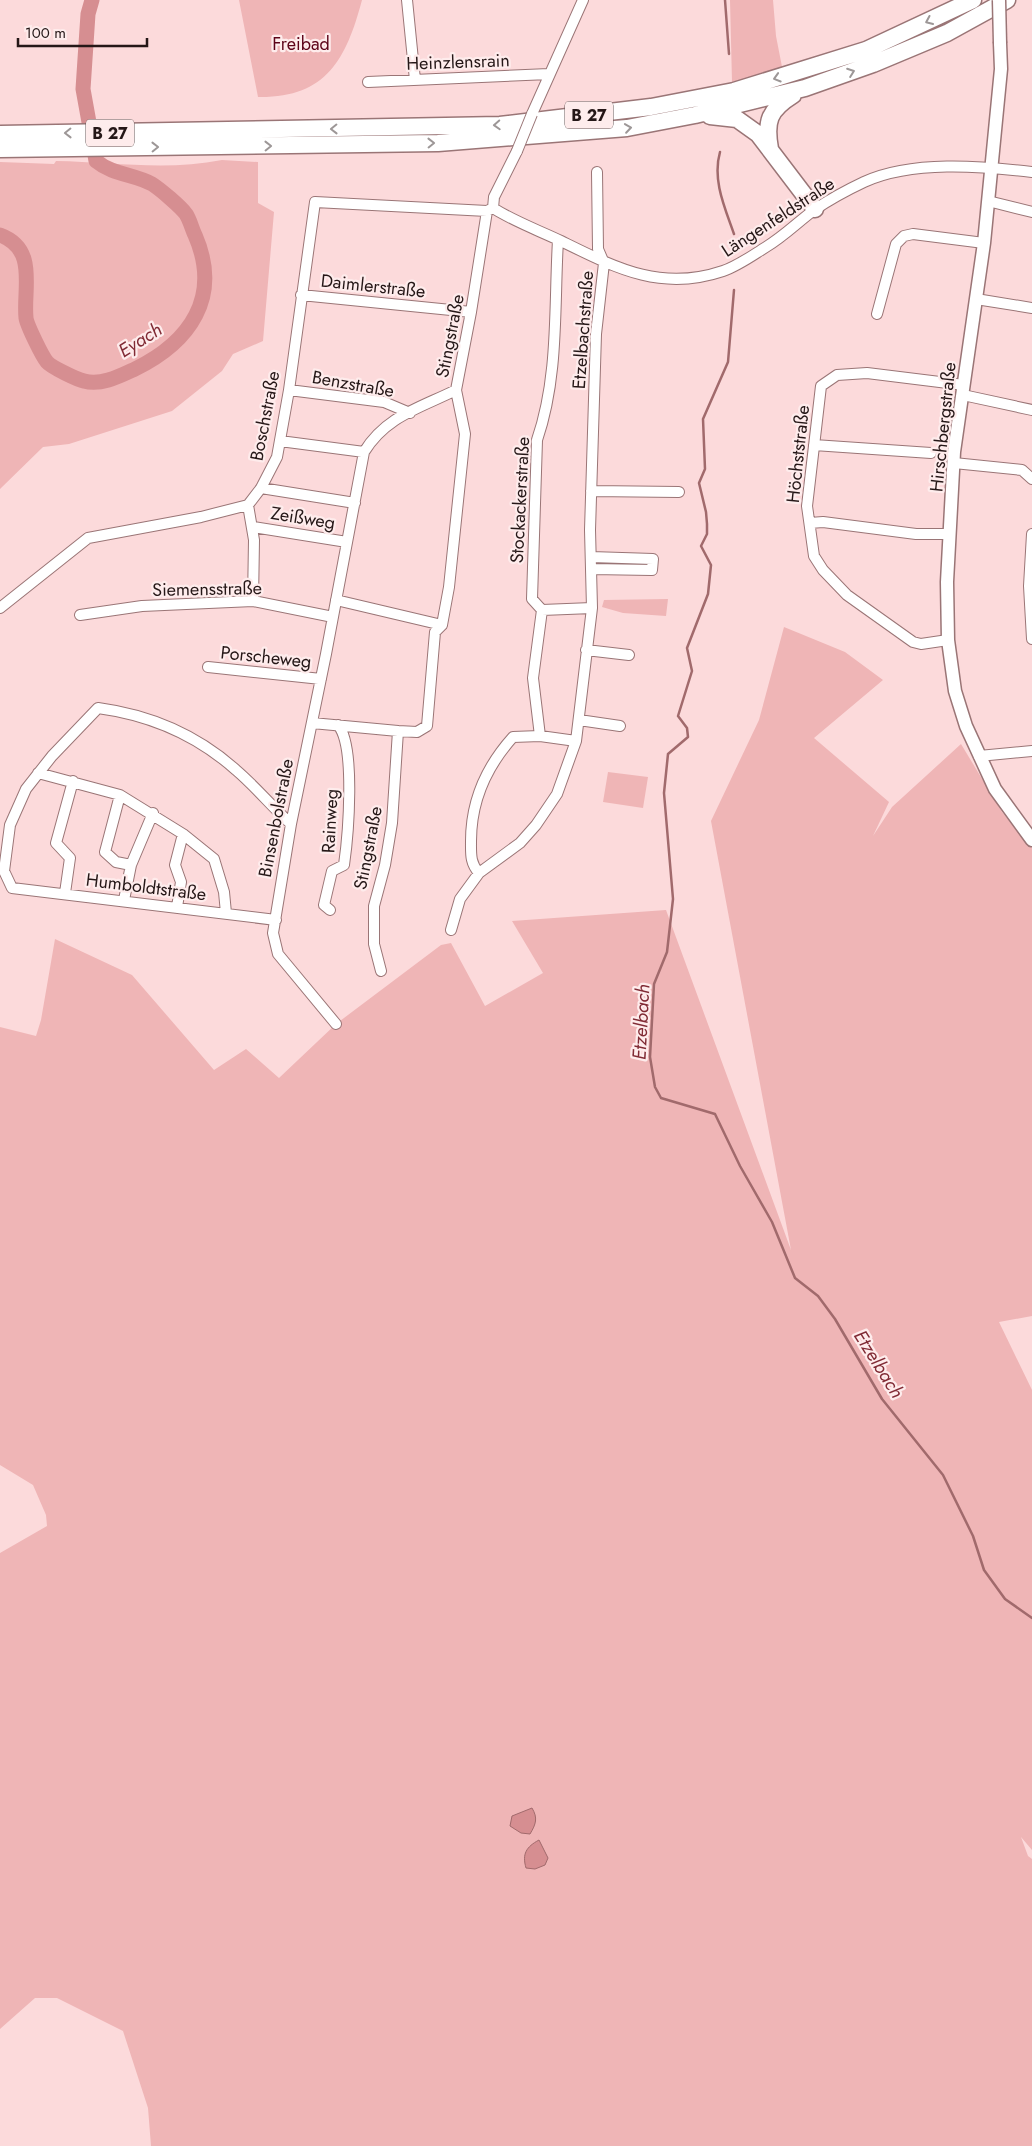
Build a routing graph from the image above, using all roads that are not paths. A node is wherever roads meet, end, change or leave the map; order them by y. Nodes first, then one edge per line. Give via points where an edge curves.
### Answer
1 (407, 0) edge
2 (583, 0) edge
3 (973, 0) edge
4 (999, 0) edge
5 (1007, 0) edge
6 (549, 74) junction
7 (414, 80) junction
8 (368, 82) dead end
9 (805, 88) junction
10 (695, 115) junction
11 (0, 134) edge
12 (187, 140) junction
13 (35, 141) junction
14 (770, 148) junction
15 (0, 149) edge
16 (991, 167) junction
17 (597, 172) dead end
18 (1032, 172) edge
19 (988, 201) junction
20 (815, 209) junction
21 (490, 210) junction
22 (1032, 212) edge
23 (558, 240) junction
24 (984, 243) junction
25 (604, 263) junction
26 (301, 295) junction
27 (976, 299) junction
28 (1032, 308) edge
29 (472, 312) junction
30 (877, 314) dead end
31 (289, 390) junction
32 (456, 390) junction
33 (963, 390) junction
34 (1032, 410) edge
35 (410, 412) junction
36 (280, 441) junction
37 (814, 445) junction
38 (364, 452) junction
39 (930, 453) dead end
40 (954, 463) junction
41 (1032, 479) edge
42 (261, 488) junction
43 (592, 491) junction
44 (679, 492) dead end
45 (354, 503) junction
46 (248, 504) junction
47 (810, 523) junction
48 (253, 527) junction
49 (950, 534) junction
50 (1032, 534) edge
51 (347, 542) junction
52 (591, 557) junction
53 (592, 569) junction
54 (253, 600) junction
55 (336, 600) junction
56 (0, 608) edge
57 (592, 608) junction
58 (542, 610) junction
59 (80, 615) dead end
60 (334, 617) junction
61 (442, 625) junction
62 (1032, 639) edge
63 (948, 640) junction
64 (586, 650) junction
65 (629, 655) dead end
66 (208, 667) dead end
67 (321, 679) junction
68 (579, 720) junction
69 (312, 723) junction
70 (338, 725) junction
71 (620, 726) dead end
72 (398, 731) junction
73 (540, 736) junction
74 (576, 741) junction
75 (1032, 751) edge
76 (979, 756) junction
77 (38, 774) junction
78 (73, 781) junction
79 (120, 795) junction
80 (153, 813) junction
81 (291, 824) junction
82 (183, 834) junction
83 (1032, 840) edge
84 (131, 865) junction
85 (479, 873) junction
86 (65, 893) junction
87 (124, 900) junction
88 (177, 907) junction
89 (330, 910) dead end
90 (226, 913) junction
91 (276, 920) junction
92 (450, 930) dead end
93 (381, 971) dead end
94 (336, 1024) dead end

1 - 7 street
2 - 6 street, Stingstraße
3 -> 12 highway, B 27 via 866,50 734,91 651,108 500,126
4 - 16 street, Hirschbergstraße, bridge via 1001,69
9 -> 5 highway, B 27 via 939,36
6 - 7 street, Heinzlensrain
6 - 21 street, Stingstraße, bridge
7 - 8 street, Heinzlensrain
9 - 10 highway, B 27
9 - 14 highway via 772,111 766,129
12 -> 10 highway, B 27 via 474,142 627,128
10 - 14 highway via 737,119 758,134
11 - 13 highway, B 27
12 - 13 highway, B 27
13 - 15 highway, B 27
14 - 20 highway
16 - 18 street, Längenfeldstraße
16 - 19 street, Hirschbergstraße
16 - 20 street, Längenfeldstraße via 919,169 890,174 865,182
17 - 25 street, Etzelbachstraße via 598,249
19 - 22 street
19 - 24 street, Hirschbergstraße
20 - 25 street, Längenfeldstraße via 768,246 724,271 682,279 645,277
21 - 23 street, Längenfeldstraße
21 - 26 street, Boschstraße via 315,202
21 - 29 street, Stingstraße
23 - 25 street, Längenfeldstraße
23 - 58 street, Stockackerstraße via 552,372 537,440 532,599
24 - 27 street, Hirschbergstraße
24 - 30 street via 913,234 904,236 896,244
25 - 43 street, Etzelbachstraße via 596,334
26 - 29 street, Daimlerstraße
26 - 31 street, Boschstraße
27 - 28 street
27 - 33 street, Hirschbergstraße
29 - 32 street, Stingstraße
31 - 35 street, Benzstraße via 384,402
31 - 36 street, Boschstraße
32 - 35 street, Binsenbolstraße
32 - 61 street, Stingstraße via 465,434
33 - 34 street
33 - 37 street, Höchststraße via 868,373 837,375 821,386
33 - 40 street, Hirschbergstraße
35 - 38 street, Binsenbolstraße via 374,436
36 - 38 street
36 - 42 street, Boschstraße via 270,474
37 - 39 street
37 - 47 street, Höchststraße via 807,506
38 - 45 street, Binsenbolstraße
40 - 41 street via 1022,470
40 - 49 street, Hirschbergstraße
42 - 45 street
42 - 46 street, Boschstraße
43 - 44 street
43 - 52 street, Etzelbachstraße
45 - 51 street, Binsenbolstraße
46 - 48 street, Zeißweg
46 - 56 street via 201,517 88,538
47 - 49 street via 916,534
47 - 63 street, Höchststraße via 814,556 847,595 913,642
48 - 51 street, Zeißweg
48 - 54 street, Zeißweg
49 - 63 street, Hirschbergstraße
50 - 62 street via 1029,586
51 - 55 street, Binsenbolstraße
52 - 53 street, Etzelbachstraße
52 - 53 street via 652,558 652,570
53 - 57 street, Etzelbachstraße
54 - 59 street, Siemensstraße via 142,606
54 - 60 street, Siemensstraße
55 - 60 street, Binsenbolstraße
55 - 61 street
57 - 58 street
57 - 64 street, Etzelbachstraße
58 - 73 street via 533,678
60 - 67 street, Binsenbolstraße
61 - 72 street, Stingstraße via 435,632 427,726 417,732
63 - 76 street, Hirschbergstraße via 955,691
64 - 65 street
64 - 68 street, Etzelbachstraße
66 - 67 street, Porscheweg
67 - 69 street, Binsenbolstraße
68 - 71 street
68 - 74 street, Etzelbachstraße
69 - 70 street, Stingstraße
69 - 81 street, Binsenbolstraße
70 - 72 street, Stingstraße
70 - 89 street, Rainweg via 346,745 348,831 344,865 332,871 324,905
72 - 93 street, Stingstraße via 392,823 374,906 374,944
73 - 74 street
73 - 85 street via 513,737 499,752 480,790 471,816 471,856
74 - 85 street, Etzelbachstraße via 557,794 536,825 520,844
75 - 76 street
76 - 83 street, Hirschbergstraße via 995,789
77 - 78 street
77 - 81 street via 98,708 118,710 171,726 208,749 235,769
77 - 86 street, Humboldtstraße via 26,789 10,826 4,871 12,888
78 - 79 street
78 - 86 street via 56,843 70,858
79 - 80 street
79 - 84 street via 105,852 116,862
80 - 82 street
80 - 84 street
81 - 91 street, Binsenbolstraße
82 - 88 street via 175,865 181,882
82 - 90 street via 214,859 224,892
84 - 87 street
85 - 92 street, Etzelbachstraße via 460,899
86 - 87 street, Humboldtstraße
87 - 88 street, Humboldtstraße
88 - 90 street, Humboldtstraße
90 - 91 street, Humboldtstraße
91 - 94 street, Binsenbolstraße via 273,933 278,954

